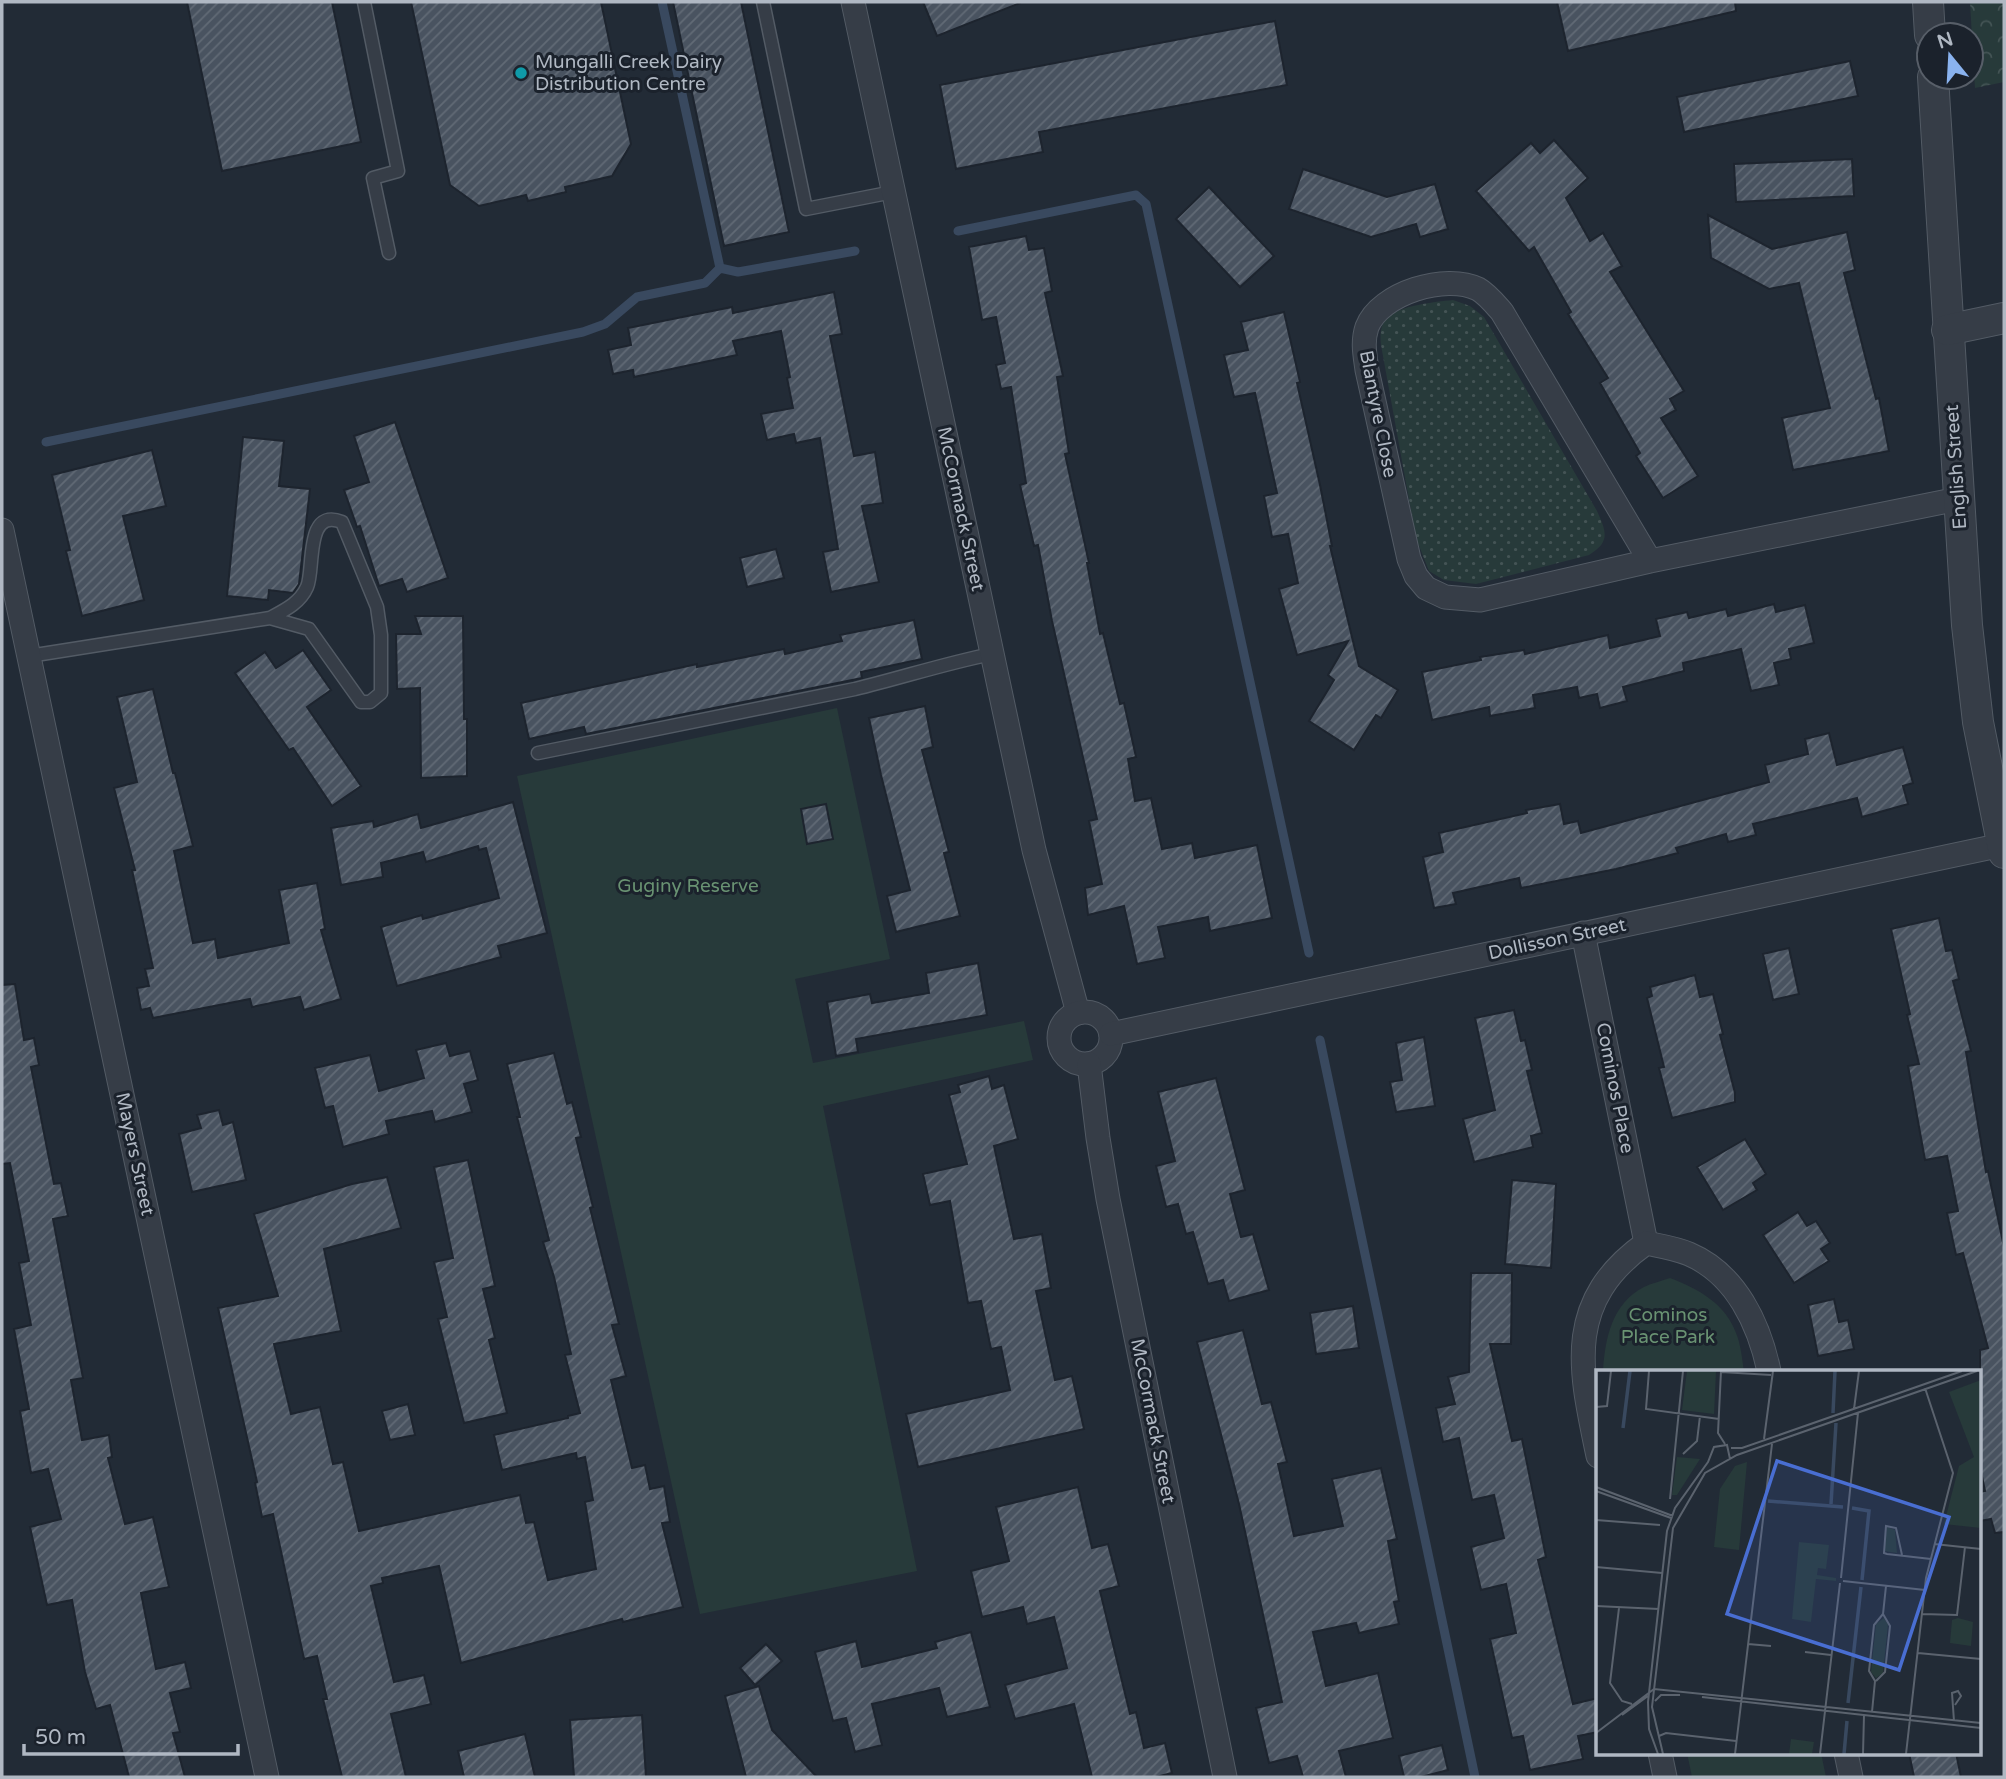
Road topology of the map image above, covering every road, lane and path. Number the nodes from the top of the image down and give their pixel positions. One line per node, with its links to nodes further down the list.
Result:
1 (364, 2): 8 (lane)
2 (763, 2): 7 (lane)
3 (853, 2): 7 (street, McCormack Street)
4 (1928, 2): 5 (street)
5 (1929, 21)
6 (1934, 91): 10 (street, English Street)
7 (892, 192): 15 (street, McCormack Street)
8 (389, 253)
9 (2004, 318): 10 (street)
10 (1947, 330): 11 (street, English Street)
11 (1958, 499): 13 (street, Blantyre Close); 18 (street, English Street)
12 (2, 530): 16 (street, Mayers Street)
13 (1650, 561): 13 (street, Blantyre Close)
14 (270, 618): 14 (lane); 16 (lane)
15 (992, 654): 17 (lane); 20 (street, McCormack Street)
16 (29, 656): 28 (street, Mayers Street)
17 (538, 753)
18 (2003, 849): 19 (street, Dollisson Street)
19 (1584, 933): 21 (street, Dollisson Street); 23 (street, Cominos Place)
20 (1078, 1013): 21 (street); 22 (street)
21 (1111, 1034): 22 (street)
22 (1089, 1064): 29 (street, McCormack Street)
23 (1646, 1243): 24 (street); 25 (street)
24 (1769, 1370)
25 (1596, 1446)
26 (1660, 1754): 30 (street)
27 (1846, 1754): 31 (street)
28 (267, 1777)
29 (1225, 1777)
30 (1665, 1777)
31 (1851, 1777)

